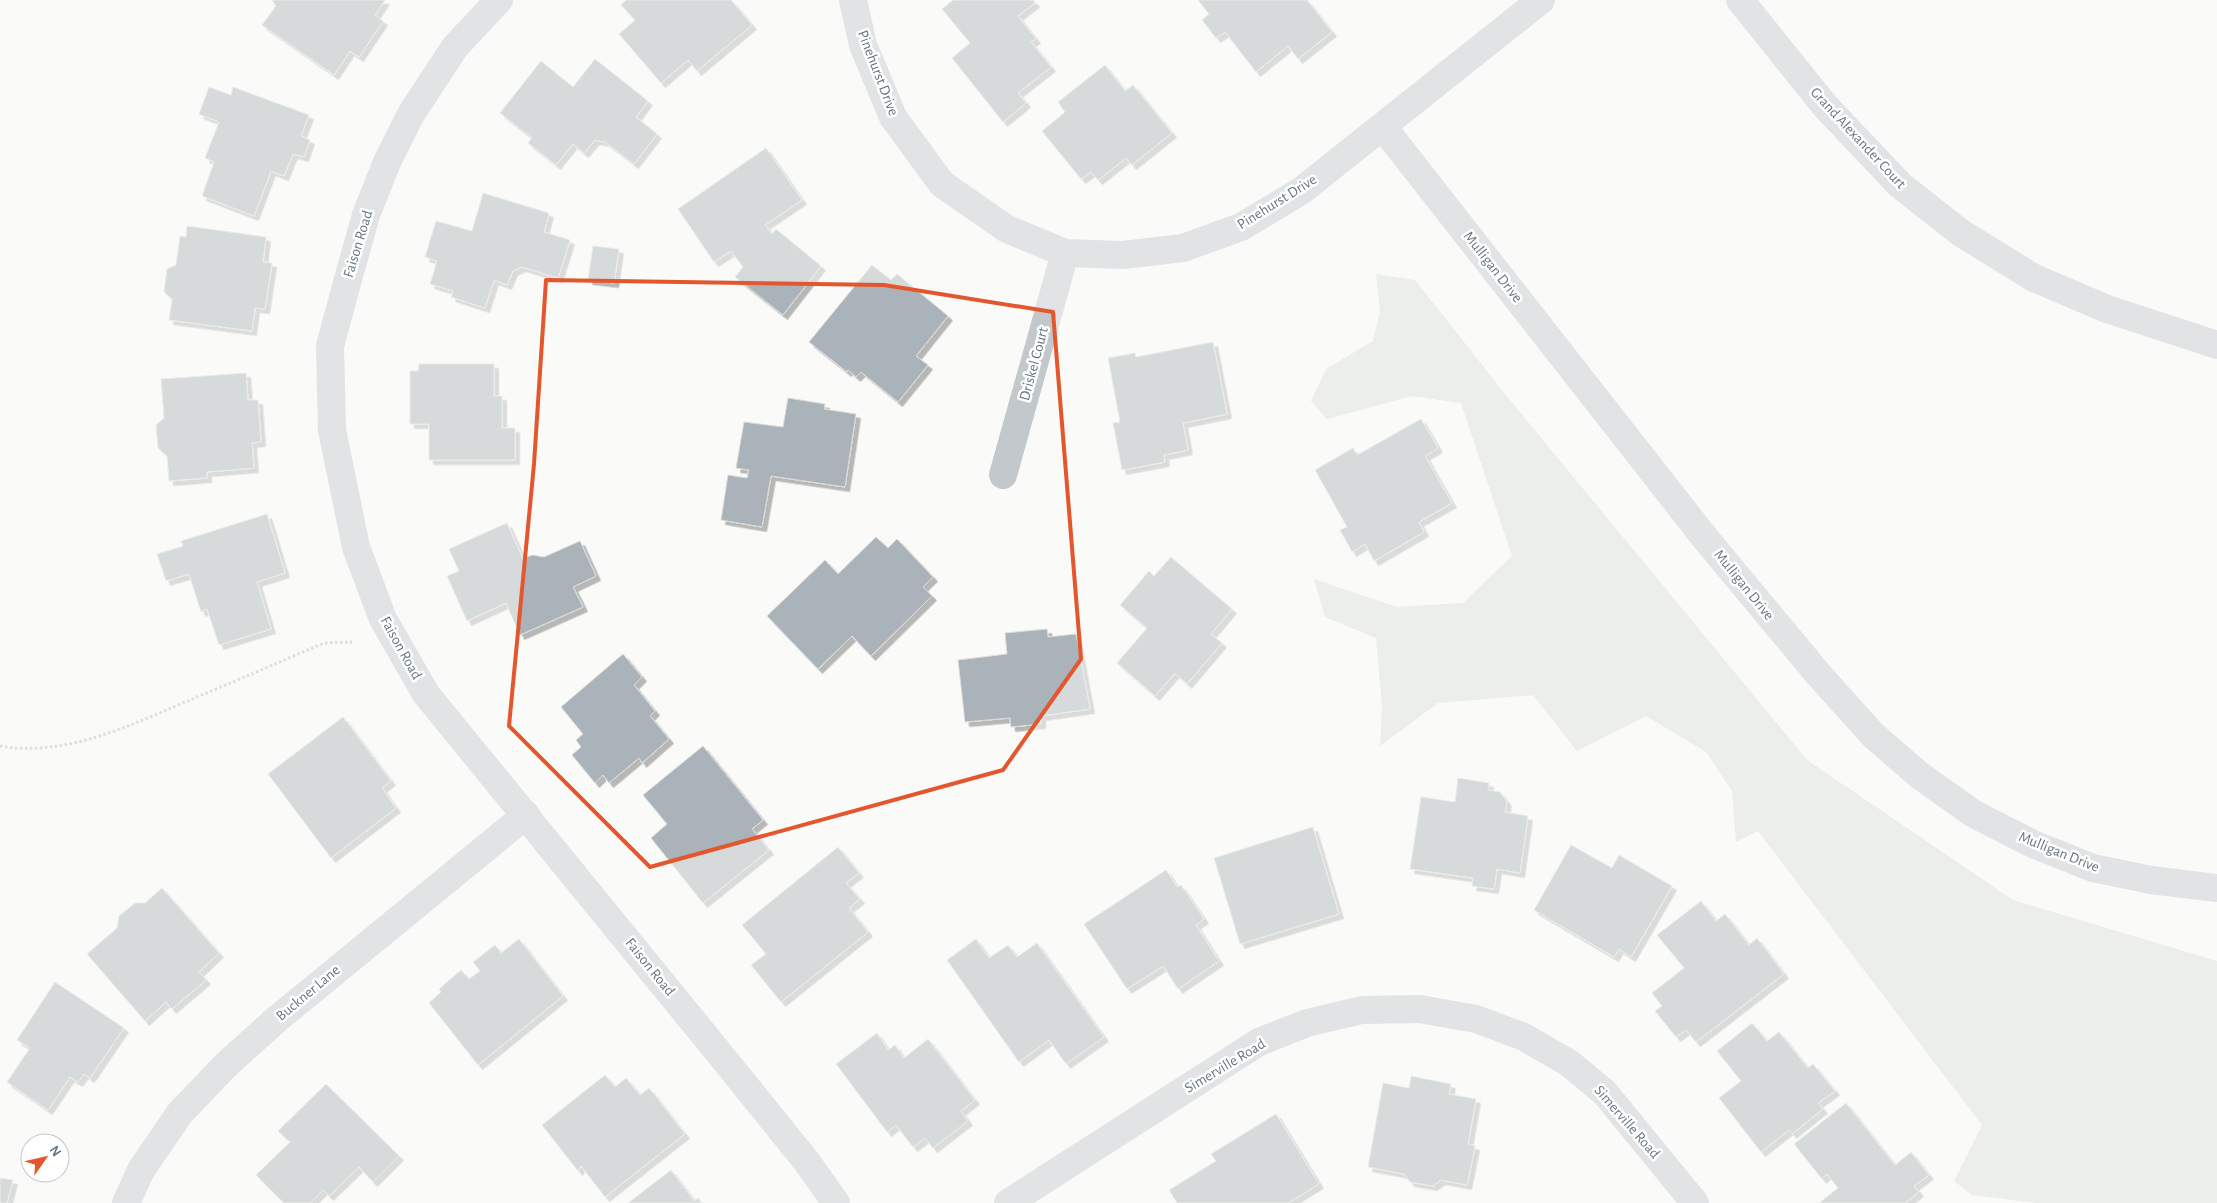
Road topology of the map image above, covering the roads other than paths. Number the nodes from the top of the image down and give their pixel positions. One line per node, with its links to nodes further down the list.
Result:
1 (499, 0): 9 (street, Faison Road)
2 (853, 0): 6 (street, Pinehurst Drive)
3 (1541, 0): 5 (street, Pinehurst Drive)
4 (1740, 0): 7 (street, Grand Alexander Court)
5 (1383, 127): 6 (street, Pinehurst Drive); 10 (street, Mulligan Drive)
6 (1065, 253): 8 (street, Driskel Court)
7 (2217, 345)
8 (1003, 475)
9 (526, 815): 11 (street, Buckner Lane); 12 (street, Faison Road)
10 (2217, 888)
11 (126, 1203)
12 (836, 1203)
13 (1008, 1203): 14 (street, Simerville Road)
14 (1695, 1203)

